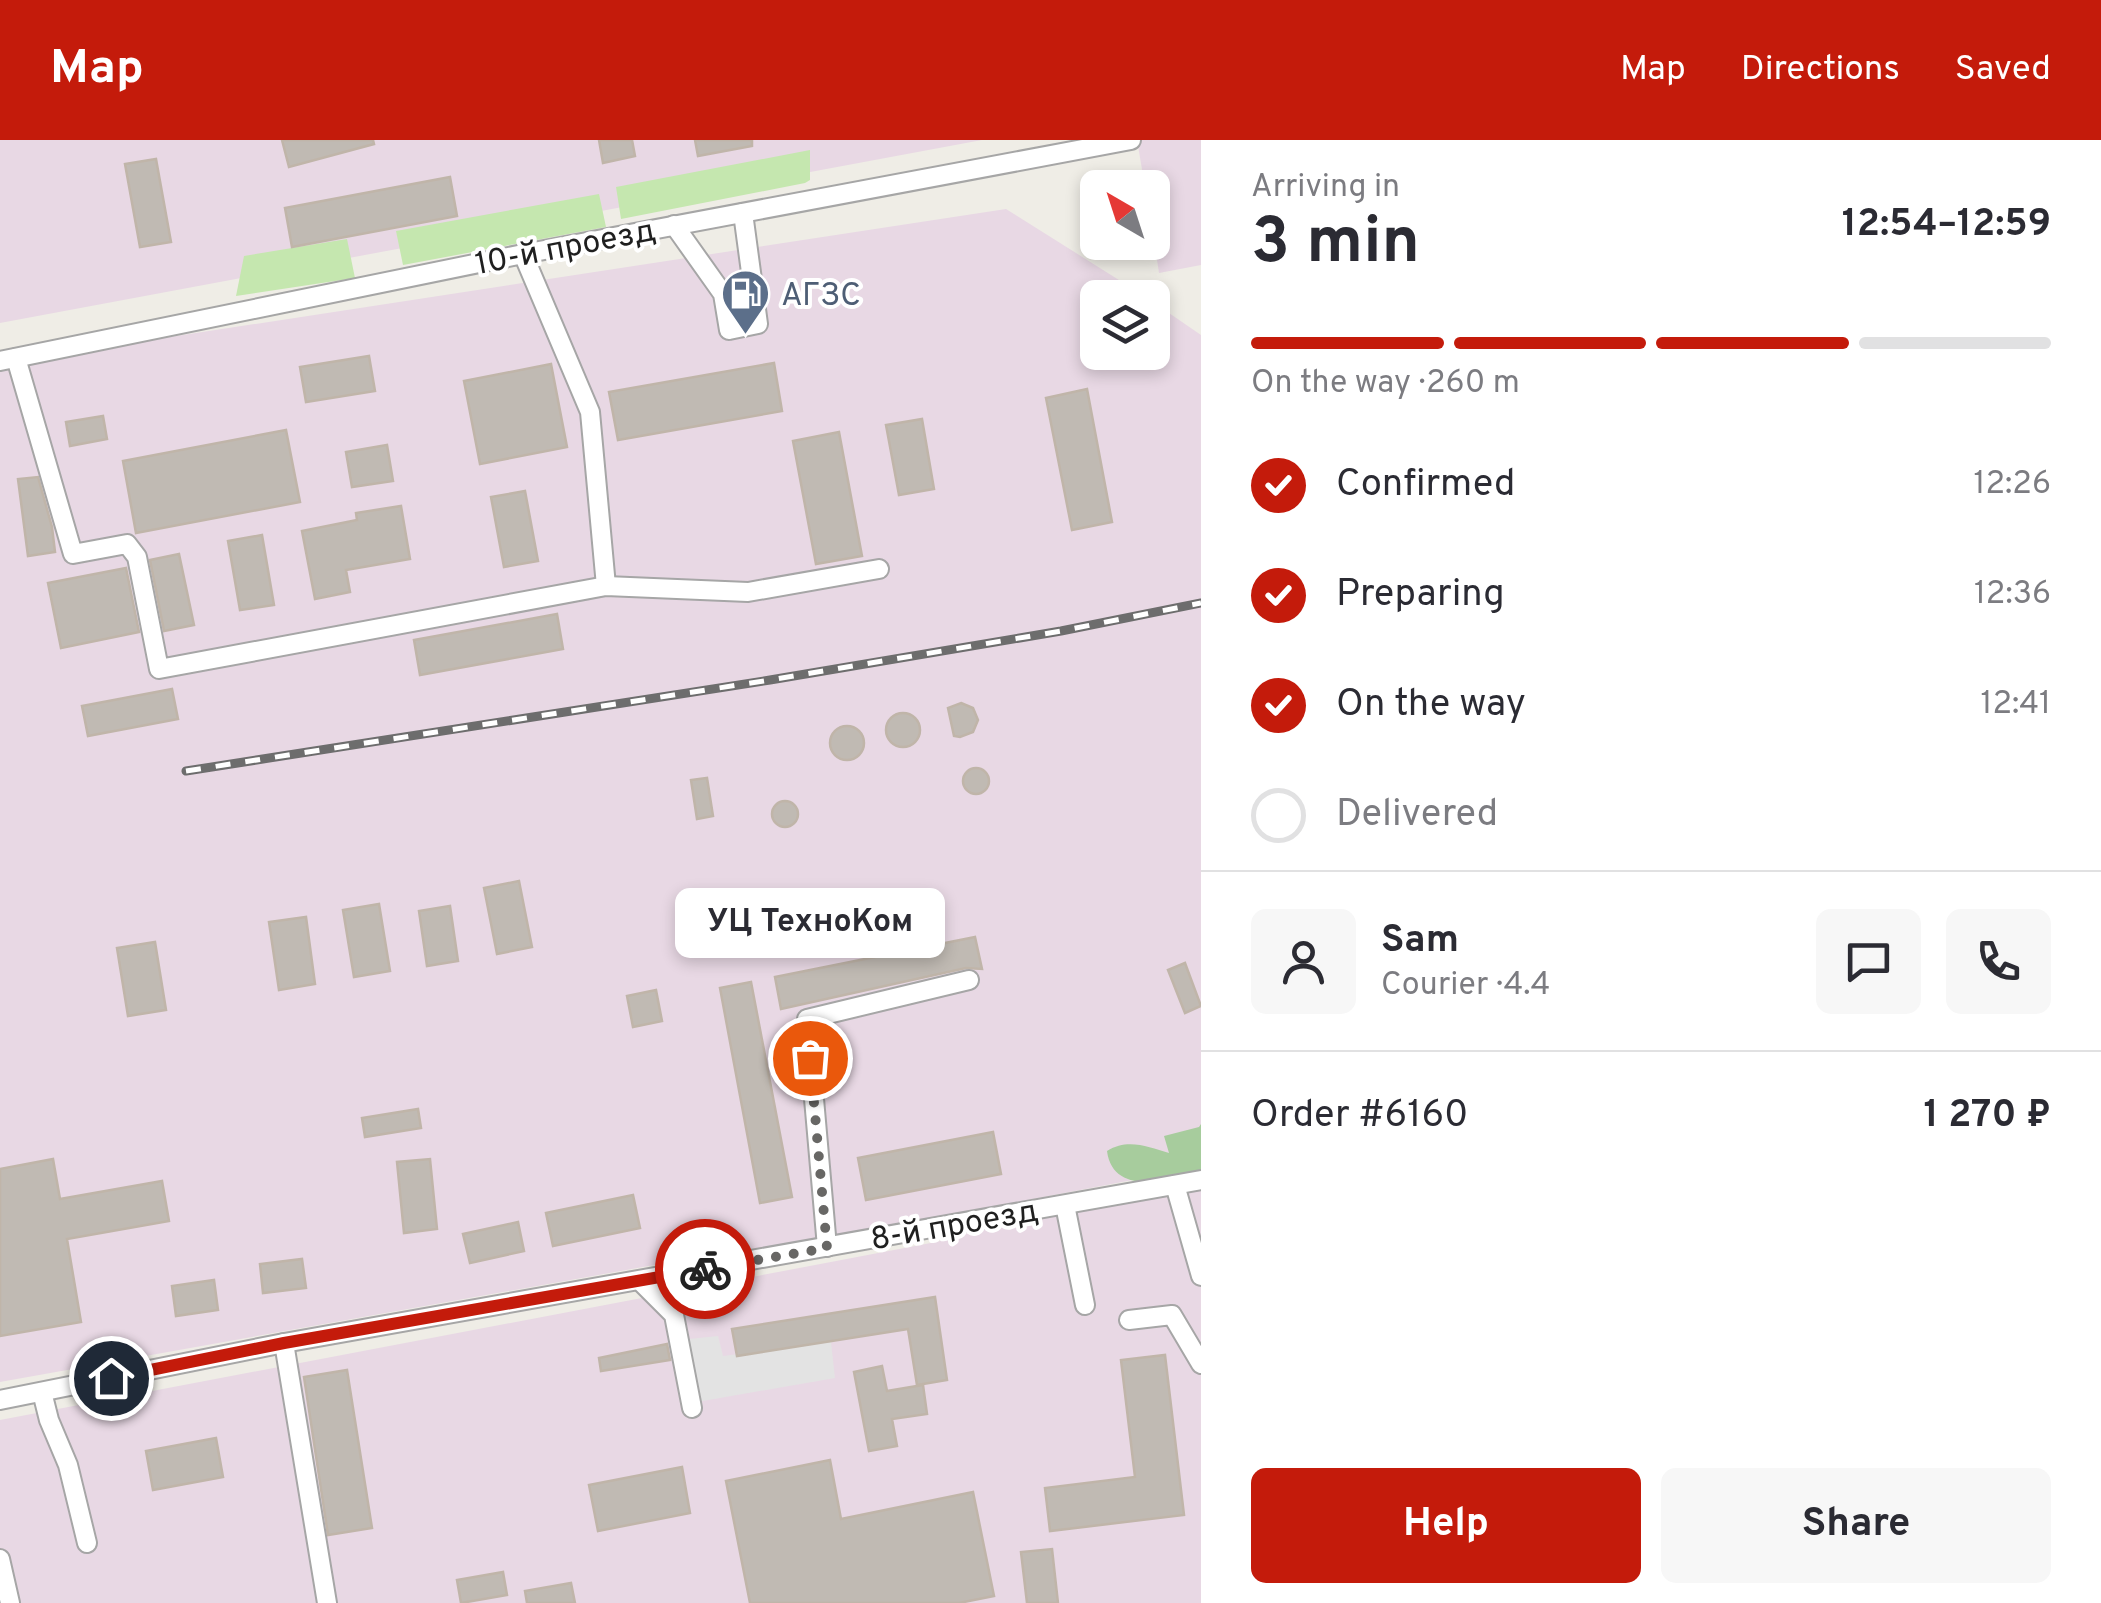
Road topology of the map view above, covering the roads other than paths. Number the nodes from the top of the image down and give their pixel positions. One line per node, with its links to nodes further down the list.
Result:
1 (1131, 140): 2 (street, 10-й проезд)
2 (743, 213): 3 (street, 10-й проезд); 3 (street)
3 (674, 225): 4 (street, 10-й проезд)
4 (523, 254): 5 (street, 10-й проезд); 7 (street)
5 (8, 360): 7 (street)
6 (879, 569): 7 (street)
7 (606, 586)
8 (969, 980): 12 (street)
9 (1201, 1180): 10 (street, 8-й проезд)
10 (1175, 1185): 11 (street, 8-й проезд); 13 (street)
11 (1065, 1204): 12 (street, 8-й проезд); 15 (street)
12 (827, 1248): 14 (street, 8-й проезд)
13 (1201, 1276)
14 (640, 1281): 17 (street, 8-й проезд); 21 (street)
15 (1085, 1306)
16 (1129, 1320): 18 (street)
17 (284, 1343): 19 (street, 8-й проезд); 25 (street)
18 (1201, 1364)
19 (42, 1392): 20 (street, 8-й проезд); 22 (street)
20 (0, 1400)
21 (692, 1408)
22 (87, 1542)
23 (0, 1559): 24 (street)
24 (10, 1603)
25 (327, 1603)

